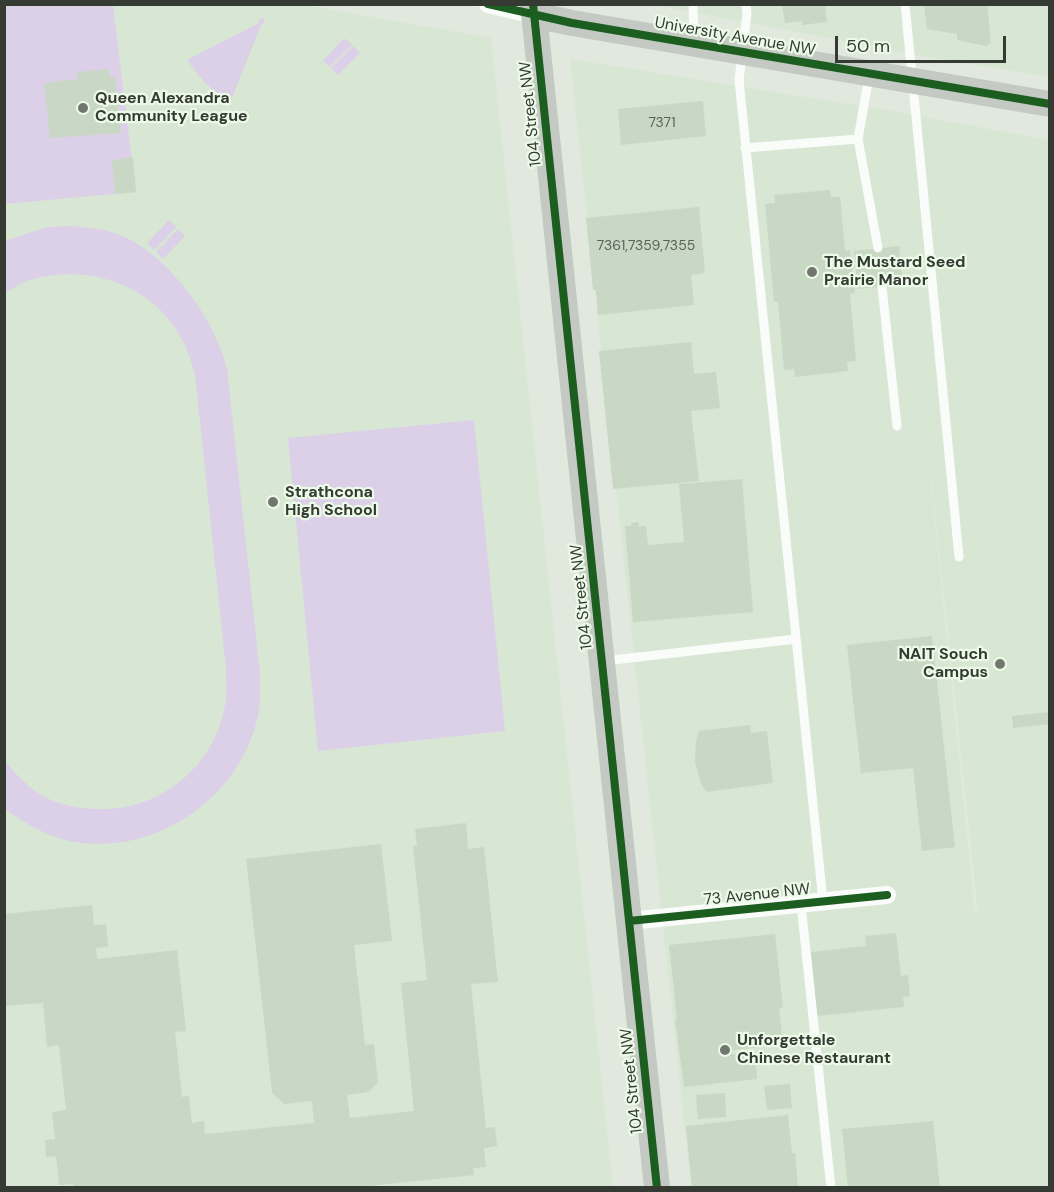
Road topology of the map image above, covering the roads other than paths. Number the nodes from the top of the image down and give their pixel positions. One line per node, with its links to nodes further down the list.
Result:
1 (488, 4): 5 (street, University Avenue NW)
2 (693, 4): 7 (lane)
3 (746, 4): 8 (lane)
4 (905, 4): 10 (lane)
5 (534, 10): 6 (main road, University Avenue NW); 19 (main road, 104 Street NW)
6 (569, 13): 7 (main road, University Avenue NW)
7 (694, 44): 8 (main road, University Avenue NW)
8 (742, 52): 9 (main road, University Avenue NW); 13 (lane)
9 (869, 74): 10 (main road, University Avenue NW); 12 (lane)
10 (914, 81): 11 (main road, University Avenue NW); 17 (lane)
11 (1050, 104)
12 (858, 139): 13 (lane); 14 (lane)
13 (746, 148): 18 (lane)
14 (878, 248)
15 (882, 287): 16 (lane)
16 (897, 426)
17 (959, 557)
18 (796, 639): 19 (lane); 21 (lane)
19 (602, 662): 23 (main road, 104 Street NW)
20 (888, 896): 21 (street, 73 Avenue NW)
21 (823, 902): 22 (street, 73 Avenue NW)
22 (801, 904): 23 (street, 73 Avenue NW); 25 (lane)
23 (629, 921): 24 (main road, 104 Street NW)
24 (657, 1188)
25 (831, 1188)

